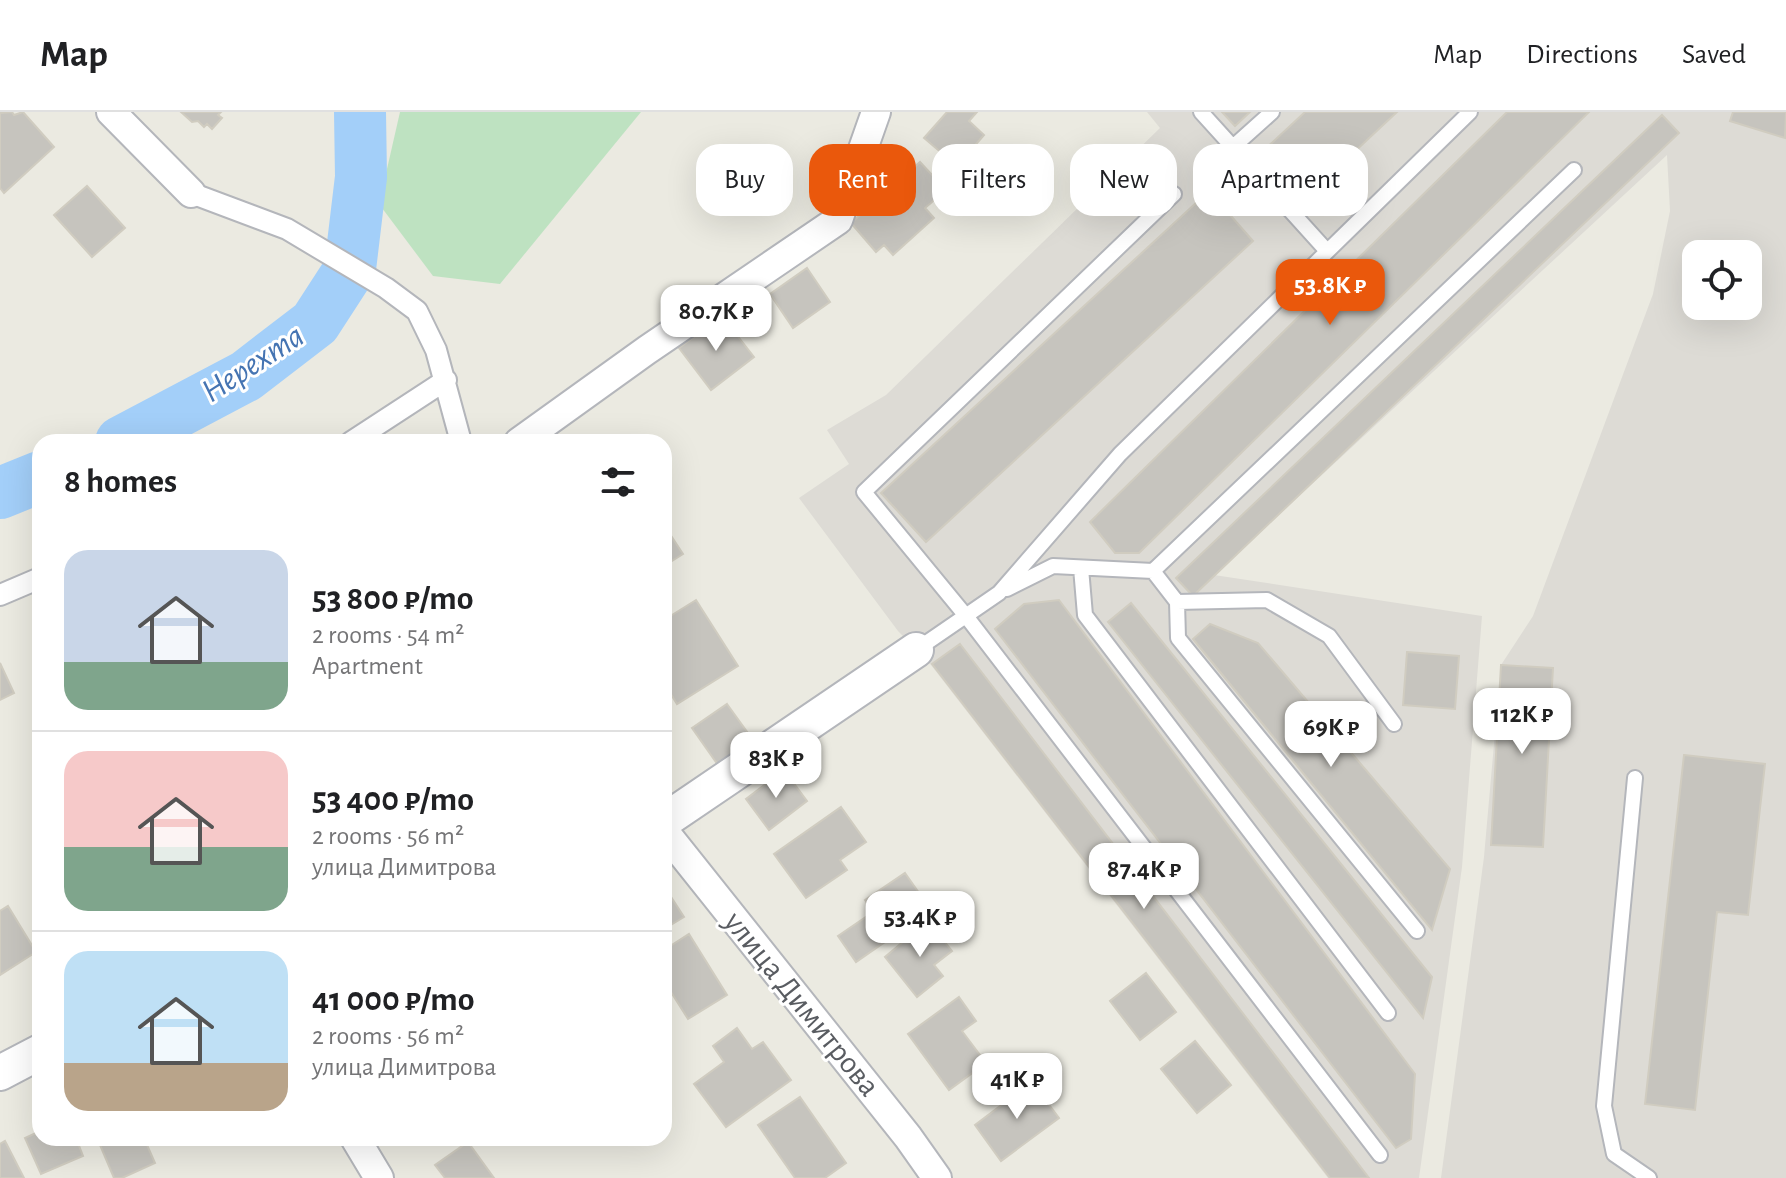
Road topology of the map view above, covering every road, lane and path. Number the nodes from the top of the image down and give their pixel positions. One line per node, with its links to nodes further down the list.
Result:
1 (111, 112): 9 (street)
2 (876, 112): 16 (street)
3 (1201, 112): 6 (lane)
4 (1272, 112): 7 (lane)
5 (1470, 112): 12 (lane)
6 (1230, 144)
7 (1236, 144)
8 (1574, 170): 18 (lane)
9 (191, 193): 13 (street)
10 (1151, 216): 23 (lane)
11 (1295, 216): 12 (lane)
12 (1326, 250): 20 (lane)
13 (446, 380): 14 (street); 15 (street)
14 (363, 434)
15 (459, 434)
16 (530, 434)
17 (1081, 568): 18 (lane); 20 (lane); 30 (lane)
18 (1153, 571): 22 (lane)
19 (32, 581): 21 (street)
20 (999, 593): 23 (lane)
21 (0, 595)
22 (1177, 602): 25 (lane); 29 (lane)
23 (966, 616): 24 (lane); 34 (lane)
24 (916, 650): 27 (street)
25 (1394, 724)
26 (1635, 778): 37 (lane)
27 (672, 816)
28 (672, 841): 36 (street, улица Димитрова)
29 (1417, 931)
30 (1388, 1013)
31 (32, 1056): 32 (street)
32 (0, 1073)
33 (360, 1146): 35 (street)
34 (1380, 1155)
35 (379, 1178)
36 (937, 1178)
37 (1649, 1178)

